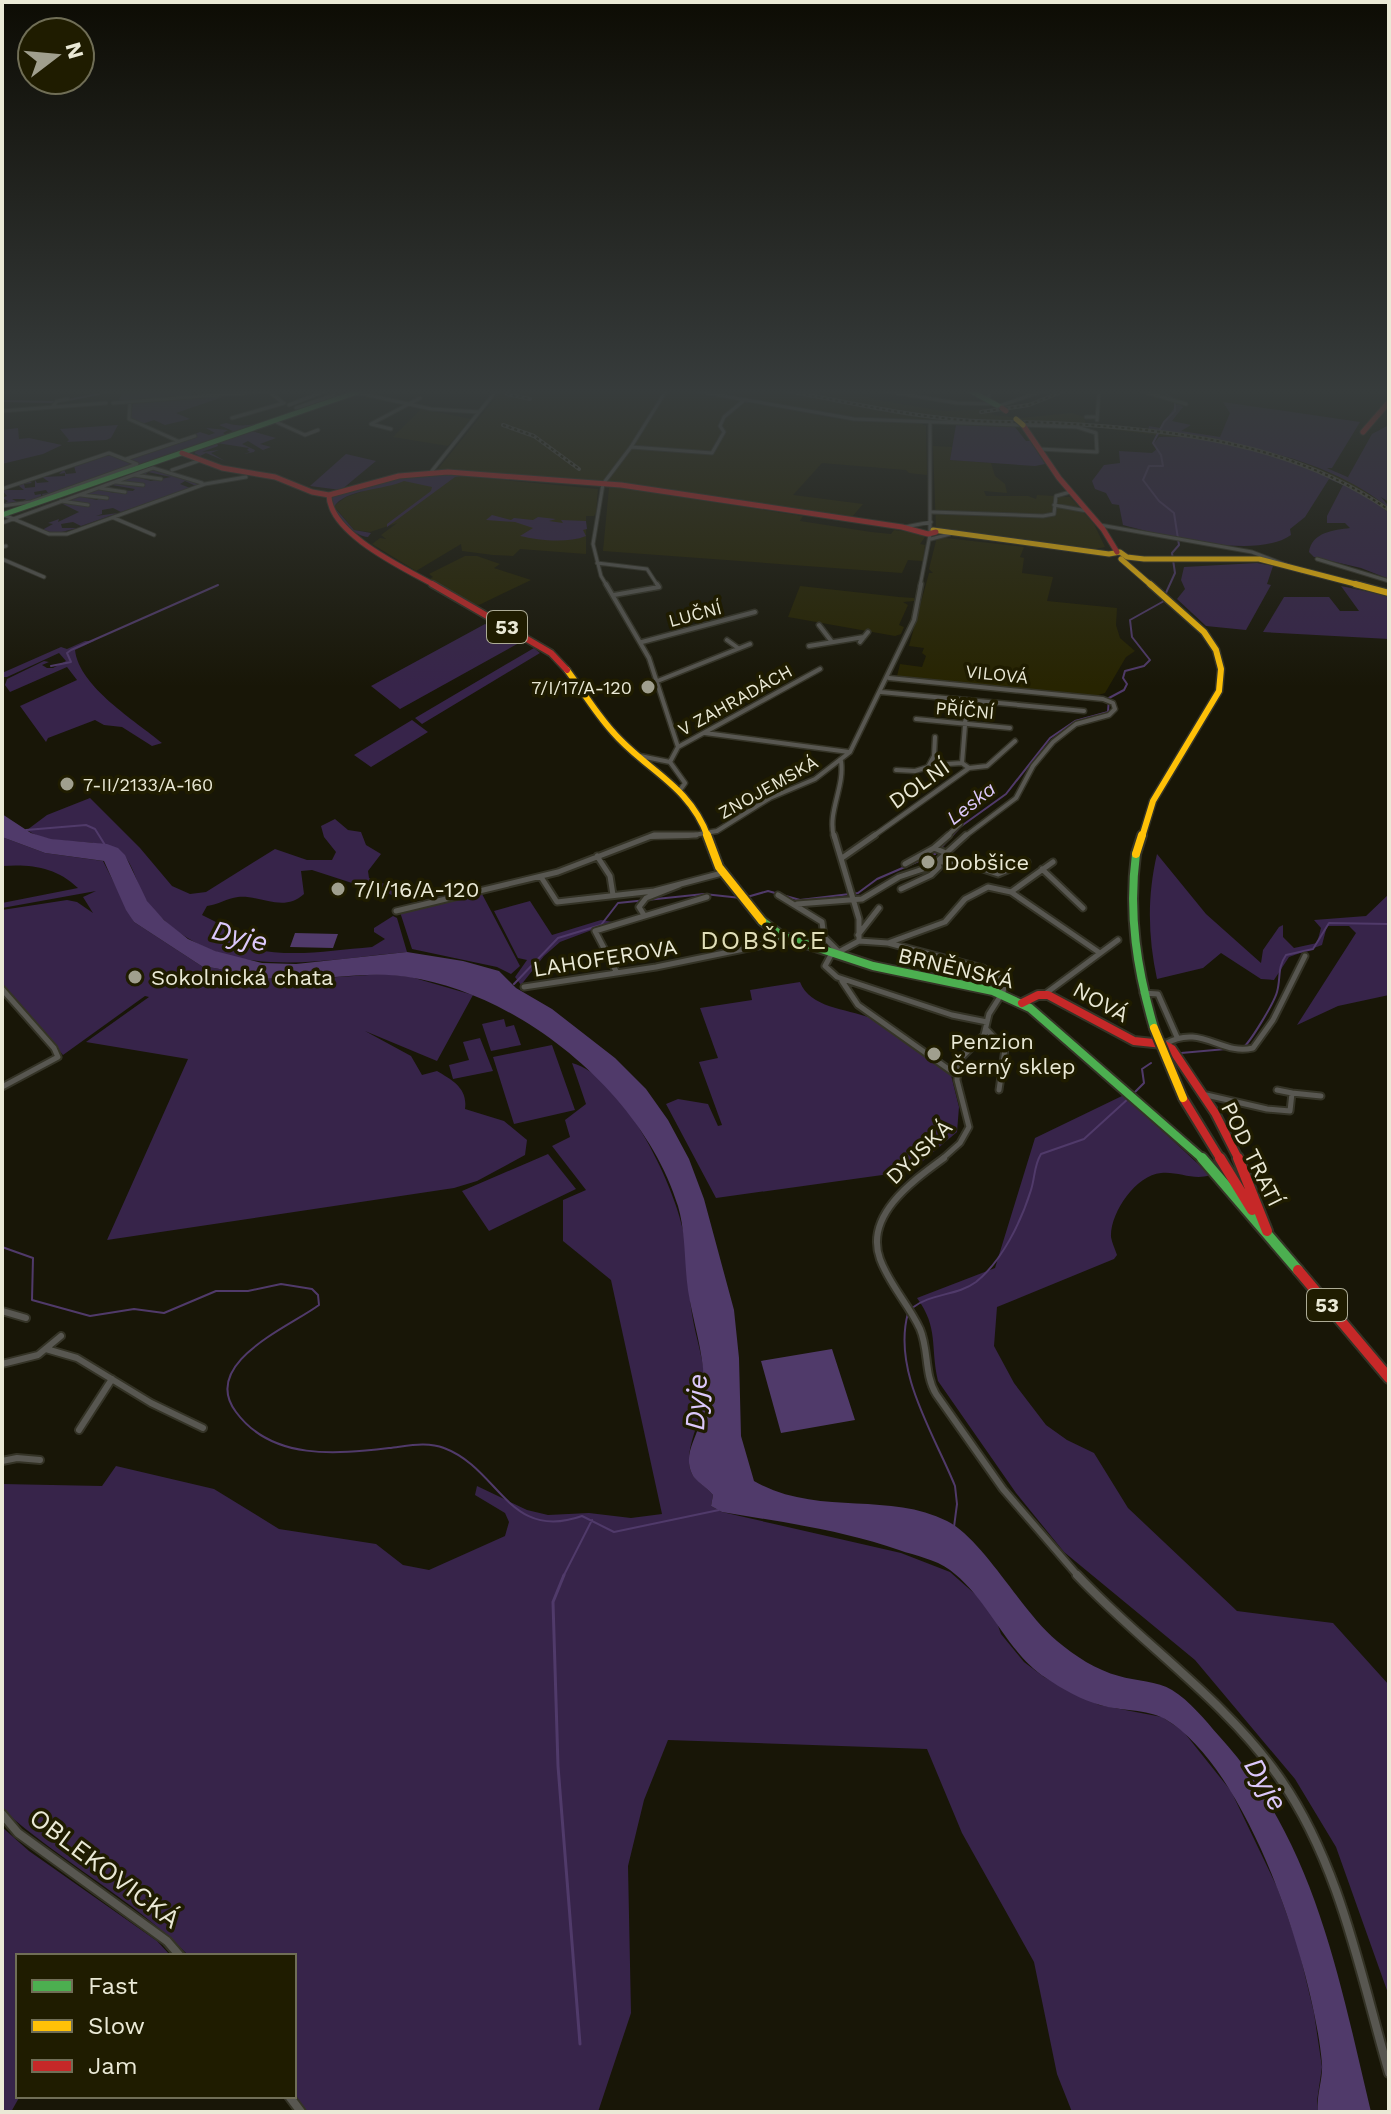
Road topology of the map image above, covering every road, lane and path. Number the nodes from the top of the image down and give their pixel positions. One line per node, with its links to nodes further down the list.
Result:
1 (65, 490): 21 (street)
2 (77, 490): 21 (main road)
3 (91, 490): 13 (street)
4 (108, 490): 11 (street)
5 (190, 490): 22 (street)
6 (306, 490): 14 (main road)
7 (349, 490): 14 (main road)
8 (602, 490): 29 (street)
9 (642, 490): 24 (main road)
10 (931, 490): 20 (street, ZNOJEMSKÁ)
11 (125, 492)
12 (1070, 492): 18 (street); 19 (main road)
13 (77, 494): 15 (street); 16 (street)
14 (329, 495): 58 (main road, BRNĚNSKÁ / 53)
15 (107, 498)
16 (58, 501): 17 (street); 21 (street)
17 (88, 505)
18 (1054, 505): 19 (street); 20 (street)
19 (1087, 511): 23 (main road)
20 (932, 512): 24 (street, ZNOJEMSKÁ)
21 (4, 515): 22 (street)
22 (112, 517): 25 (street)
23 (1100, 525): 26 (main road); 30 (street)
24 (930, 532): 26 (main road); 45 (street, ZNOJEMSKÁ)
25 (154, 535)
26 (1118, 556): 30 (main road); 103 (main road)
27 (2, 559): 31 (street)
28 (1317, 559): 32 (street)
29 (597, 563): 34 (street); 34 (street)
30 (1302, 571): 33 (main road)
31 (44, 577)
32 (1389, 581)
33 (1389, 593)
34 (614, 595): 38 (street)
35 (755, 612): 38 (street, LUČNÍ)
36 (819, 625): 39 (street)
37 (727, 640): 43 (street)
38 (642, 642): 46 (street)
39 (832, 642): 40 (street); 42 (street)
40 (860, 642)
41 (750, 644): 43 (street)
42 (809, 646)
43 (738, 648): 46 (street)
44 (820, 669): 53 (street, V ZAHRADÁCH)
45 (889, 678): 47 (street, ZNOJEMSKÁ); 70 (street, VILOVÁ)
46 (655, 682): 56 (street)
47 (881, 692): 48 (street, VILOVÁ); 57 (street, ZNOJEMSKÁ)
48 (967, 700): 49 (street, VILOVÁ); 51 (street)
49 (1084, 711)
50 (916, 719): 51 (street, PŘÍČNÍ)
51 (966, 724): 52 (street, PŘÍČNÍ); 62 (street)
52 (1010, 728)
53 (704, 733): 56 (street, V ZAHRADÁCH); 57 (street)
54 (935, 737): 59 (street)
55 (1015, 741): 65 (street, DOLNÍ)
56 (678, 747): 61 (street, V ZAHRADÁCH)
57 (850, 752): 60 (street, ZNOJEMSKÁ)
58 (640, 756): 61 (street, BRNĚNSKÁ); 67 (main road, BRNĚNSKÁ / 53)
59 (936, 759): 63 (street); 64 (street)
60 (841, 761): 69 (street, ZNOJEMSKÁ); 72 (street)
61 (670, 762): 67 (street, BRNĚNSKÁ)
62 (962, 763): 63 (street); 65 (street)
63 (943, 764): 64 (street)
64 (931, 765): 66 (street)
65 (969, 768): 72 (street, DOLNÍ)
66 (896, 770)
67 (680, 790): 69 (main road, BRNĚNSKÁ / 53)
68 (960, 824): 70 (street)
69 (706, 833): 71 (street); 78 (main road, BRNĚNSKÁ / 53)
70 (940, 851): 73 (street); 76 (street)
71 (597, 855): 79 (street); 83 (street)
72 (842, 858): 85 (street)
73 (937, 862): 74 (street); 81 (street); 85 (street)
74 (1027, 862)
75 (1053, 862): 77 (street)
76 (905, 864)
77 (1042, 869): 82 (street); 89 (street)
78 (723, 873): 80 (street); 92 (main road, BRNĚNSKÁ / 53)
79 (541, 877): 83 (street); 90 (street)
80 (679, 885): 83 (street); 91 (street)
81 (901, 889)
82 (1011, 892): 95 (street); 97 (street)
83 (613, 895)
84 (778, 895): 87 (street)
85 (851, 896): 87 (street); 93 (street)
86 (707, 897): 91 (street)
87 (797, 904): 96 (street)
88 (879, 908): 93 (street)
89 (1083, 908)
90 (396, 911)
91 (644, 915): 99 (street)
92 (784, 937): 96 (main road, BRNĚNSKÁ / 53); 99 (street, LAHOFEROVA)
93 (859, 938): 95 (street); 96 (street)
94 (1118, 940): 97 (street)
95 (888, 943): 104 (street)
96 (835, 952): 100 (street); 104 (main road, BRNĚNSKÁ / 53)
97 (1100, 953): 105 (street)
98 (1305, 956): 109 (street)
99 (617, 973): 101 (street, LAHOFEROVA)
100 (840, 979): 107 (street); 111 (street)
101 (524, 987)
102 (2, 989): 112 (street)
103 (1142, 993): 109 (street); 119 (main road, bridge)
104 (1003, 994): 106 (main road, BRNĚNSKÁ / 53); 107 (street)
105 (1045, 994): 106 (main road, NOVÁ); 110 (main road, NOVÁ)
106 (1022, 1003): 118 (main road, BRNĚNSKÁ / 53)
107 (987, 1022): 108 (street)
108 (987, 1030): 111 (street); 113 (street)
109 (1178, 1037): 110 (street)
110 (1164, 1045): 115 (main road, POD TRATÍ)
111 (954, 1073): 134 (street, DYJSKÁ)
112 (2, 1087)
113 (999, 1090)
114 (1277, 1090): 116 (street)
115 (1200, 1091): 116 (street, POD TRATÍ); 120 (main road, POD TRATÍ)
116 (1292, 1093): 117 (street)
117 (1321, 1096)
118 (1216, 1174): 119 (main road); 120 (main road, BRNĚNSKÁ / 53)
119 (1246, 1202): 120 (main road)
120 (1267, 1231): 126 (main road, 53)
121 (2, 1311): 122 (street)
122 (26, 1318)
123 (61, 1336): 124 (street)
124 (46, 1349): 125 (street); 127 (street)
125 (2, 1364)
126 (1389, 1378)
127 (112, 1379): 128 (street); 129 (street)
128 (203, 1428)
129 (79, 1430)
130 (40, 1460): 131 (street)
131 (2, 1461)
132 (2, 1814): 133 (street, OBLEKOVICKÁ)
133 (178, 1954)
134 (1389, 2073)

